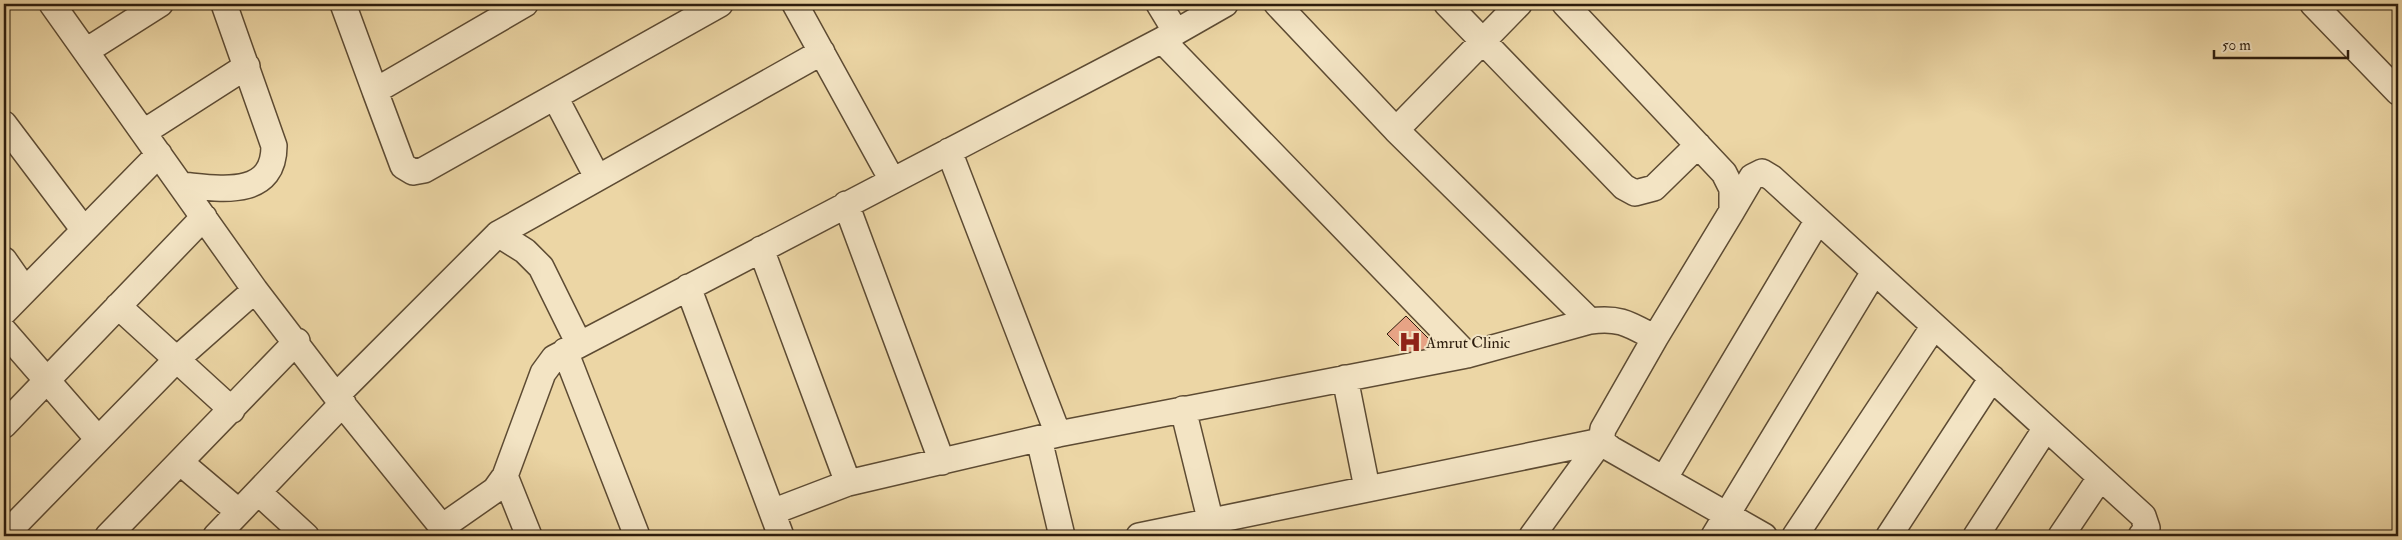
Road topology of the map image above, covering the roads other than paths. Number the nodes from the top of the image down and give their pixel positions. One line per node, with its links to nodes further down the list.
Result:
1 (52, 4): 17 (street)
2 (160, 4): 17 (street)
3 (224, 4): 19 (street)
4 (343, 4): 20 (street)
5 (526, 4): 20 (street)
6 (720, 4): 22 (street)
7 (795, 4): 18 (street)
8 (1159, 4): 15 (street)
9 (1224, 4): 15 (street)
10 (1277, 4): 24 (street)
11 (1447, 4): 16 (street)
12 (1519, 4): 16 (street)
13 (1566, 4): 26 (street)
14 (2312, 4): 21 (street)
15 (1169, 36): 27 (street); 52 (street)
16 (1483, 41): 24 (street); 26 (street)
17 (86, 51): 25 (street)
18 (822, 52): 29 (street); 30 (street)
19 (247, 66): 25 (street); 31 (street)
20 (375, 91): 22 (street)
21 (2398, 92)
22 (555, 97): 29 (street)
23 (4, 124): 36 (street)
24 (1396, 130): 46 (street)
25 (144, 132): 28 (street)
26 (1698, 145): 33 (street)
27 (950, 150): 30 (street); 62 (street)
28 (159, 154): 31 (street); 36 (street)
29 (597, 177): 37 (street)
30 (892, 180): 32 (street)
31 (181, 185): 34 (street)
32 (846, 204): 38 (street); 66 (street)
33 (1732, 211): 35 (street); 49 (street)
34 (204, 217): 43 (street); 44 (street)
35 (1818, 220): 40 (street); 69 (street)
36 (84, 230): 42 (street)
37 (498, 234): 51 (street); 57 (street)
38 (761, 249): 41 (street); 70 (street)
39 (4, 260): 42 (street)
40 (1874, 272): 47 (street); 75 (street)
41 (688, 287): 51 (street); 74 (street)
42 (25, 290): 45 (street)
43 (255, 290): 50 (street); 53 (street)
44 (118, 306): 53 (street); 56 (street)
45 (4, 312)
46 (1590, 321): 49 (street); 52 (street)
47 (1934, 326): 55 (street); 90 (street)
48 (4, 331): 56 (street)
49 (1655, 338): 64 (street)
50 (297, 342): 57 (street); 59 (street)
51 (572, 347): 67 (street); 83 (street)
52 (1467, 355): 54 (street)
53 (177, 359): 59 (street); 63 (street)
54 (1345, 378): 58 (street); 71 (street)
55 (1992, 378): 61 (street); 91 (street)
56 (47, 380): 60 (street); 63 (street)
57 (340, 400): 72 (street); 77 (street)
58 (1183, 409): 62 (street); 76 (street)
59 (232, 410): 65 (street)
60 (4, 425)
61 (2046, 428): 68 (street); 92 (street)
62 (1049, 436): 66 (street); 85 (street)
63 (98, 439): 78 (street)
64 (1602, 441): 69 (street); 71 (street); 87 (street)
65 (180, 462): 73 (street); 79 (street)
66 (942, 462): 70 (street)
67 (505, 476): 77 (street); 82 (street)
68 (2100, 478): 93 (street); 94 (street)
69 (1664, 479): 75 (street)
70 (848, 483): 74 (street)
71 (1367, 488): 76 (street)
72 (258, 492): 73 (street); 81 (street)
73 (239, 512): 80 (street)
74 (772, 512): 84 (street)
75 (1727, 515): 88 (street); 89 (street)
76 (1212, 528): 86 (street)
77 (444, 532)
78 (4, 536)
79 (108, 536)
80 (216, 536)
81 (306, 536)
82 (528, 536)
83 (637, 536)
84 (782, 536)
85 (1062, 536)
86 (1139, 536)
87 (1532, 536)
88 (1714, 536)
89 (1764, 536)
90 (1795, 536)
91 (1890, 536)
92 (1976, 536)
93 (2061, 536)
94 (2141, 536)

